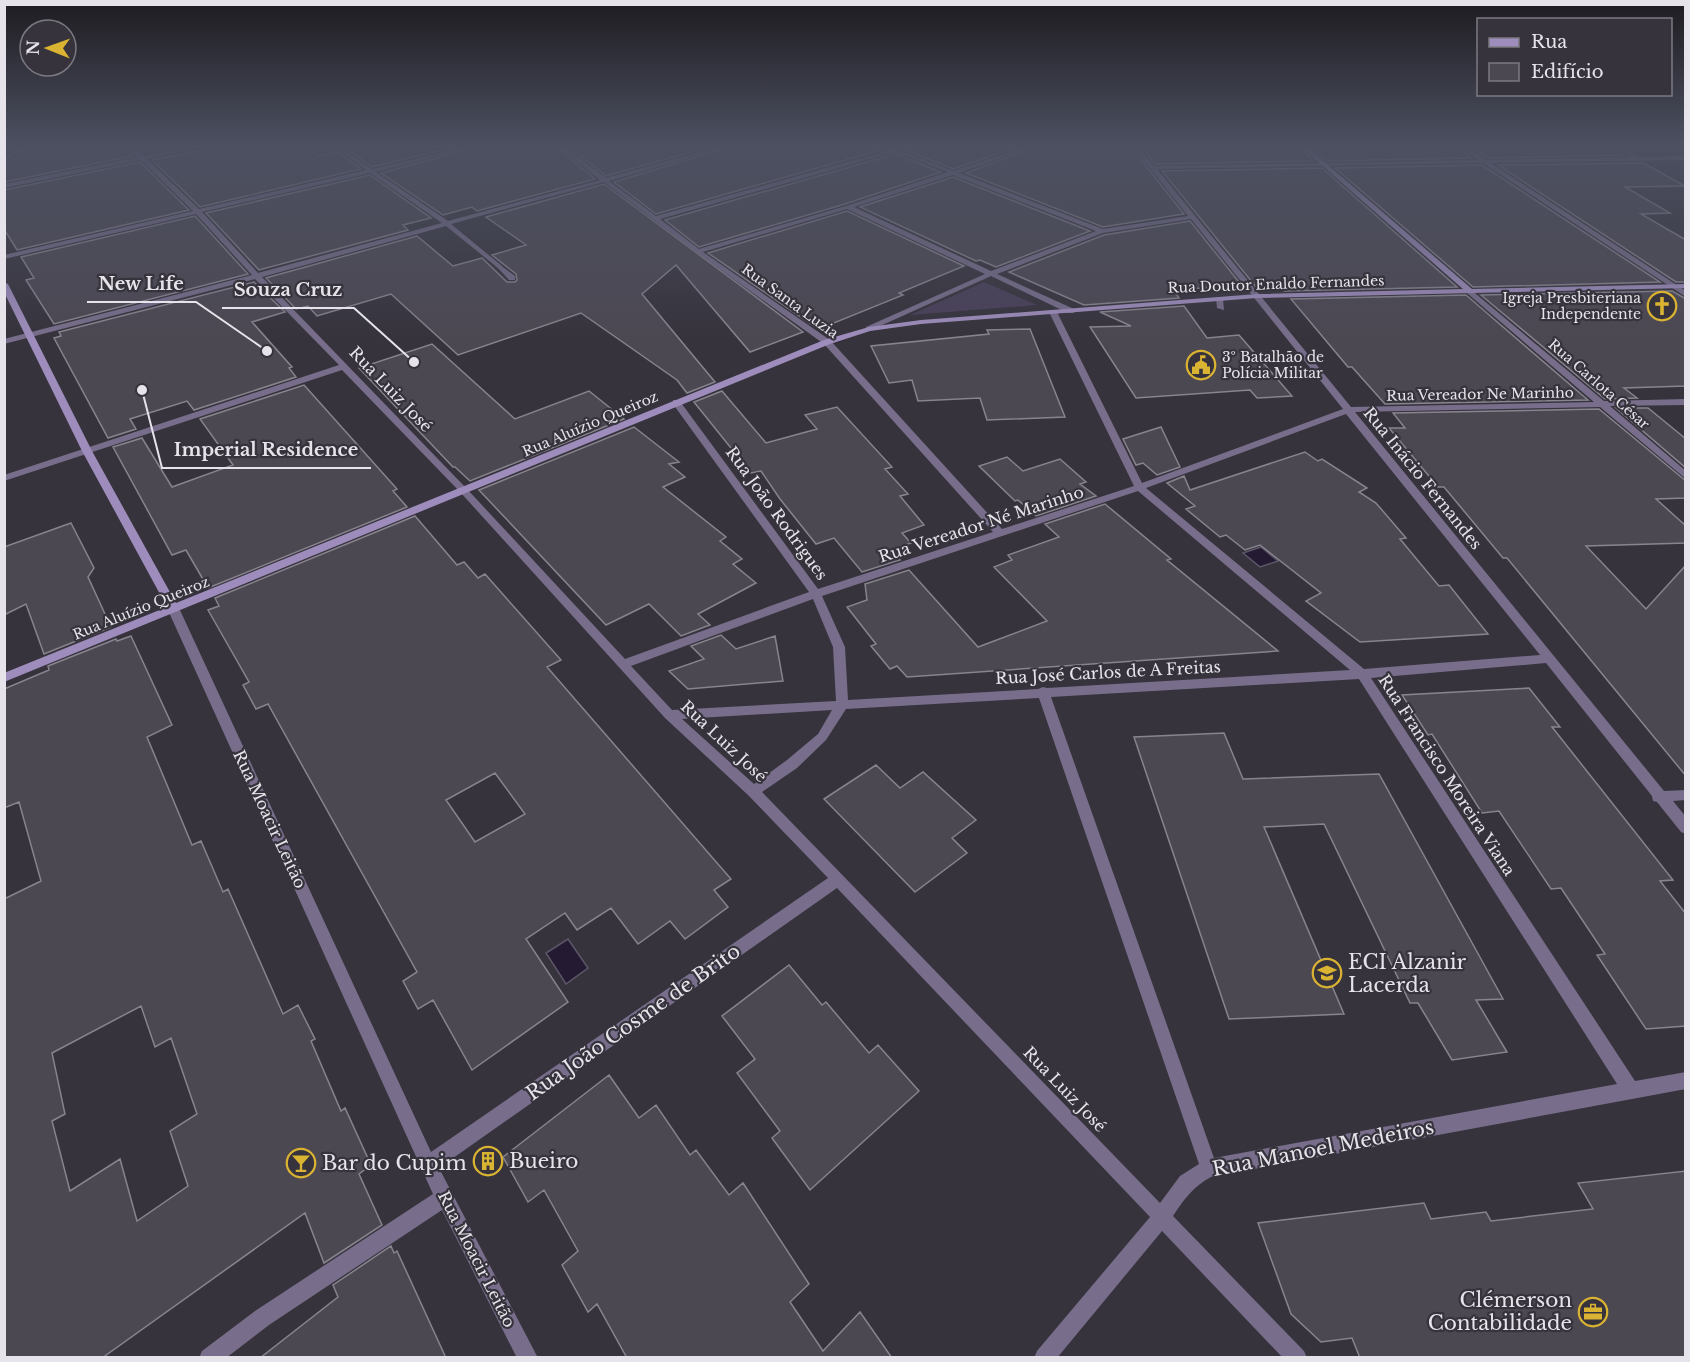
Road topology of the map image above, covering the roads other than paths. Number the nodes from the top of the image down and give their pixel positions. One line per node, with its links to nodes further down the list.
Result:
1 (204, 211): 12 (street)
2 (428, 211): 15 (street)
3 (495, 211): 15 (street)
4 (645, 211): 14 (street, Rua Santa Luzia)
5 (681, 211): 14 (street)
6 (836, 211): 17 (street)
7 (856, 211): 19 (street)
8 (1051, 211): 16 (street)
9 (1189, 211): 13 (street, Rua Inácio Fernandes)
10 (1378, 211): 25 (main road, Rua Carlota César)
11 (1558, 211): 24 (street)
12 (198, 212): 18 (street); 20 (street, Rua Luiz José)
13 (1193, 216): 16 (street, Rua Aluízio Queiroz); 27 (street, Rua Inácio Fernandes)
14 (655, 218): 17 (street, Rua Santa Luzia)
15 (447, 224): 20 (street); 21 (street)
16 (1102, 231): 19 (street, Rua Aluízio Queiroz)
17 (698, 251): 35 (street, Rua Santa Luzia)
18 (4, 257)
19 (992, 273): 30 (street); 32 (street, Rua Aluízio Queiroz)
20 (257, 276): 33 (street); 36 (street, Rua Luiz José)
21 (512, 278)
22 (4, 284): 33 (main road, Rua Moacir Leitão)
23 (1686, 286): 24 (main road, Rua Doutor Enaldo Fernandes)
24 (1673, 287): 25 (main road, Rua Doutor Enaldo Fernandes); 26 (street)
25 (1470, 291): 27 (main road, Rua Doutor Enaldo Fernandes); 39 (street, Rua Carlota César)
26 (1686, 295)
27 (1257, 296): 28 (main road, Rua Doutor Enaldo Fernandes); 40 (street, Rua Inácio Fernandes)
28 (1220, 299): 29 (street); 30 (main road, Rua Doutor Enaldo Fernandes)
29 (1221, 308)
30 (1071, 310): 31 (main road, Rua Doutor Enaldo Fernandes)
31 (1053, 312): 32 (main road, Rua Doutor Enaldo Fernandes); 44 (street, Rua Francisco Moreira Viana)
32 (869, 329): 35 (main road, Rua Aluízio Queiroz)
33 (29, 336): 34 (street); 41 (main road, Rua Moacir Leitão)
34 (4, 342)
35 (827, 342): 37 (main road, Rua Aluízio Queiroz); 46 (street, Rua Santa Luzia)
36 (345, 366): 41 (street); 45 (street, Rua Luiz José)
37 (676, 402): 45 (main road, Rua Aluízio Queiroz); 47 (street, Rua João Rodrigues)
38 (1686, 402): 39 (street, Rua Vereador Ne Marinho)
39 (1602, 405): 40 (street, Rua Vereador Ne Marinho); 42 (street, Rua Carlota César)
40 (1348, 410): 44 (street, Rua Vereador Né Marinho); 49 (street, Rua Inácio Fernandes)
41 (87, 451): 43 (street); 48 (main road, Rua Moacir Leitão)
42 (1686, 476)
43 (4, 478)
44 (1139, 487): 46 (street, Rua Vereador Né Marinho); 51 (street, Rua Francisco Moreira Viana)
45 (464, 491): 48 (main road, Rua Aluízio Queiroz); 50 (street, Rua Luiz José)
46 (1001, 534): 47 (street, Rua Vereador Né Marinho)
47 (816, 594): 50 (street, Rua Vereador Né Marinho); 54 (street, Rua João Rodrigues)
48 (173, 608): 52 (main road, Rua Aluízio Queiroz); 63 (street, Rua Moacir Leitão)
49 (1547, 659): 51 (street, Rua José Carlos de A Freitas); 58 (street, Rua Inácio Fernandes)
50 (622, 665): 55 (street, Rua Luiz José)
51 (1362, 674): 53 (street, Rua José Carlos de A Freitas); 62 (street, Rua Francisco Moreira Viana)
52 (4, 678)
53 (1043, 692): 54 (street, Rua José Carlos de A Freitas); 64 (street)
54 (842, 705): 55 (street, Rua José Carlos de A Freitas); 56 (street)
55 (669, 715): 56 (street, Rua Luiz José)
56 (753, 791): 60 (street, Rua Luiz José)
57 (1686, 795): 58 (street)
58 (1658, 797): 59 (street, Rua Inácio Fernandes)
59 (1686, 828)
60 (837, 880): 63 (street, Rua João Cosme de Brito); 66 (street, Rua Luiz José)
61 (1686, 1080): 62 (street, Rua Manoel Medeiros)
62 (1631, 1090): 64 (street, Rua Manoel Medeiros)
63 (428, 1165): 65 (street, Rua Moacir Leitão)
64 (1209, 1168): 66 (street, Rua Manoel Medeiros)
65 (445, 1197): 67 (street); 68 (street, Rua Moacir Leitão)
66 (1162, 1217): 69 (street, Rua Manoel Medeiros); 70 (street, Rua Luiz José)
67 (209, 1358)
68 (528, 1358)
69 (1044, 1358)
70 (1297, 1358)

